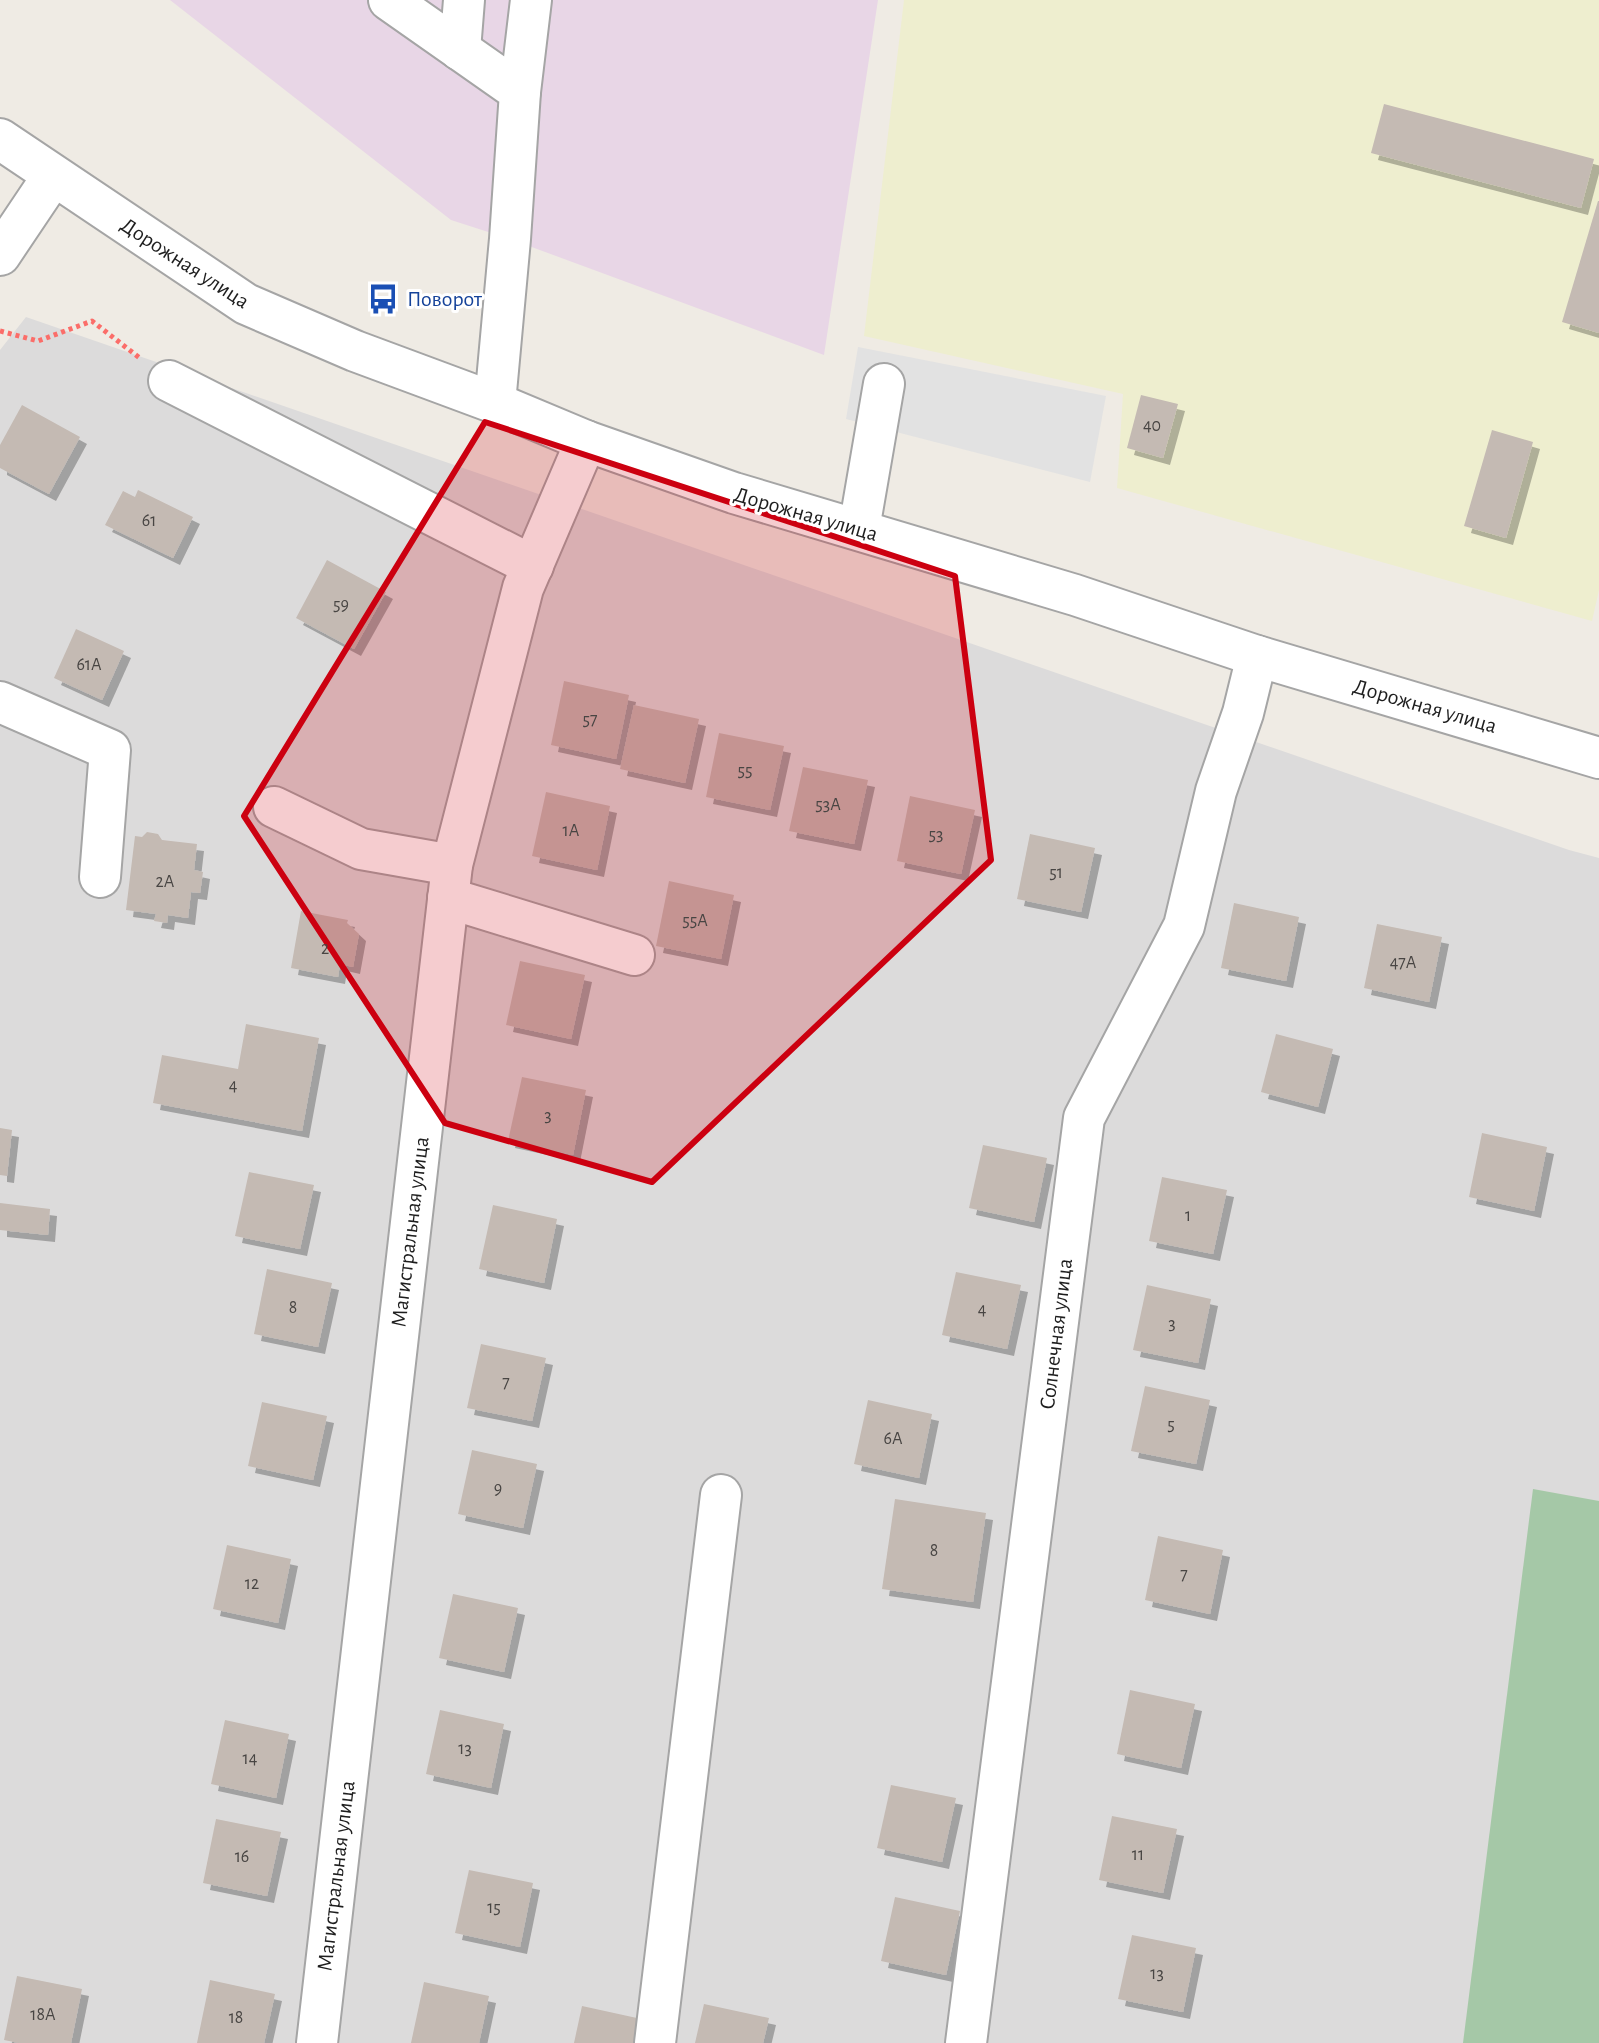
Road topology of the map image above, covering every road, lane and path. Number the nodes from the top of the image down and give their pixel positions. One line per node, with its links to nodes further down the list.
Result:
1 (389, 0): 4 (street)
2 (464, 0): 4 (street)
3 (531, 0): 5 (street)
4 (460, 50): 5 (street)
5 (520, 92): 12 (street)
6 (0, 139): 7 (street, Дорожная улица)
7 (53, 176): 8 (street); 12 (street, Дорожная улица)
8 (0, 255)
9 (0, 331): 10 (path)
10 (169, 381): 15 (street)
11 (884, 384): 14 (street)
12 (495, 403): 13 (street, Дорожная улица)
13 (586, 441): 14 (street, Дорожная улица); 15 (street, Магистральная улица)
14 (859, 529): 16 (street, Дорожная улица)
15 (533, 566): 21 (street, Магистральная улица)
16 (1257, 656): 18 (street, Дорожная улица); 26 (street, Солнечная улица)
17 (0, 702): 20 (street)
18 (1599, 758)
19 (274, 807): 21 (street)
20 (100, 877)
21 (450, 882): 22 (street); 24 (street, Магистральная улица)
22 (634, 955)
23 (721, 1495): 25 (street)
24 (317, 2043)
25 (655, 2043)
26 (966, 2043)

